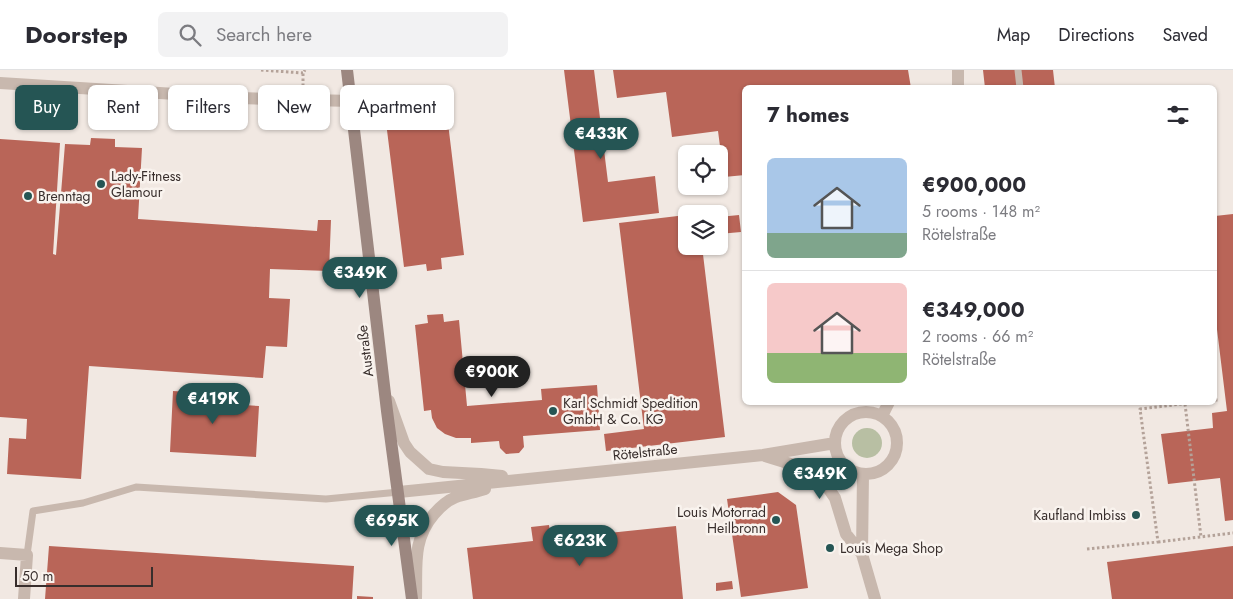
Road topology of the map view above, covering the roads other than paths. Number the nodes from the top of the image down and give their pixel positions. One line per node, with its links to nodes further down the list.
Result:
1 (347, 70): 5 (main road, Austraße)
2 (958, 70): 6 (street)
3 (1018, 70): 7 (lane)
4 (0, 83): 8 (street)
5 (349, 85)
6 (958, 85)
7 (1020, 85)
8 (340, 101)
9 (354, 130): 10 (main road, Austraße)
10 (385, 391): 16 (street, Rötelstraße); 17 (main road, Austraße)
11 (888, 405): 12 (street)
12 (882, 416): 13 (street); 15 (street)
13 (836, 444): 14 (street, Rötelstraße); 15 (street)
14 (762, 455): 16 (street, Rötelstraße); 19 (street, Rötelstraße)
15 (863, 474): 19 (street)
16 (524, 479): 17 (street, Rötelstraße); 22 (street, Rötelstraße)
17 (399, 492): 20 (lane); 22 (main road, Austraße)
18 (0, 553): 20 (street)
19 (862, 554): 23 (street)
20 (27, 555): 21 (street)
21 (24, 599)
22 (414, 599)
23 (876, 599)

